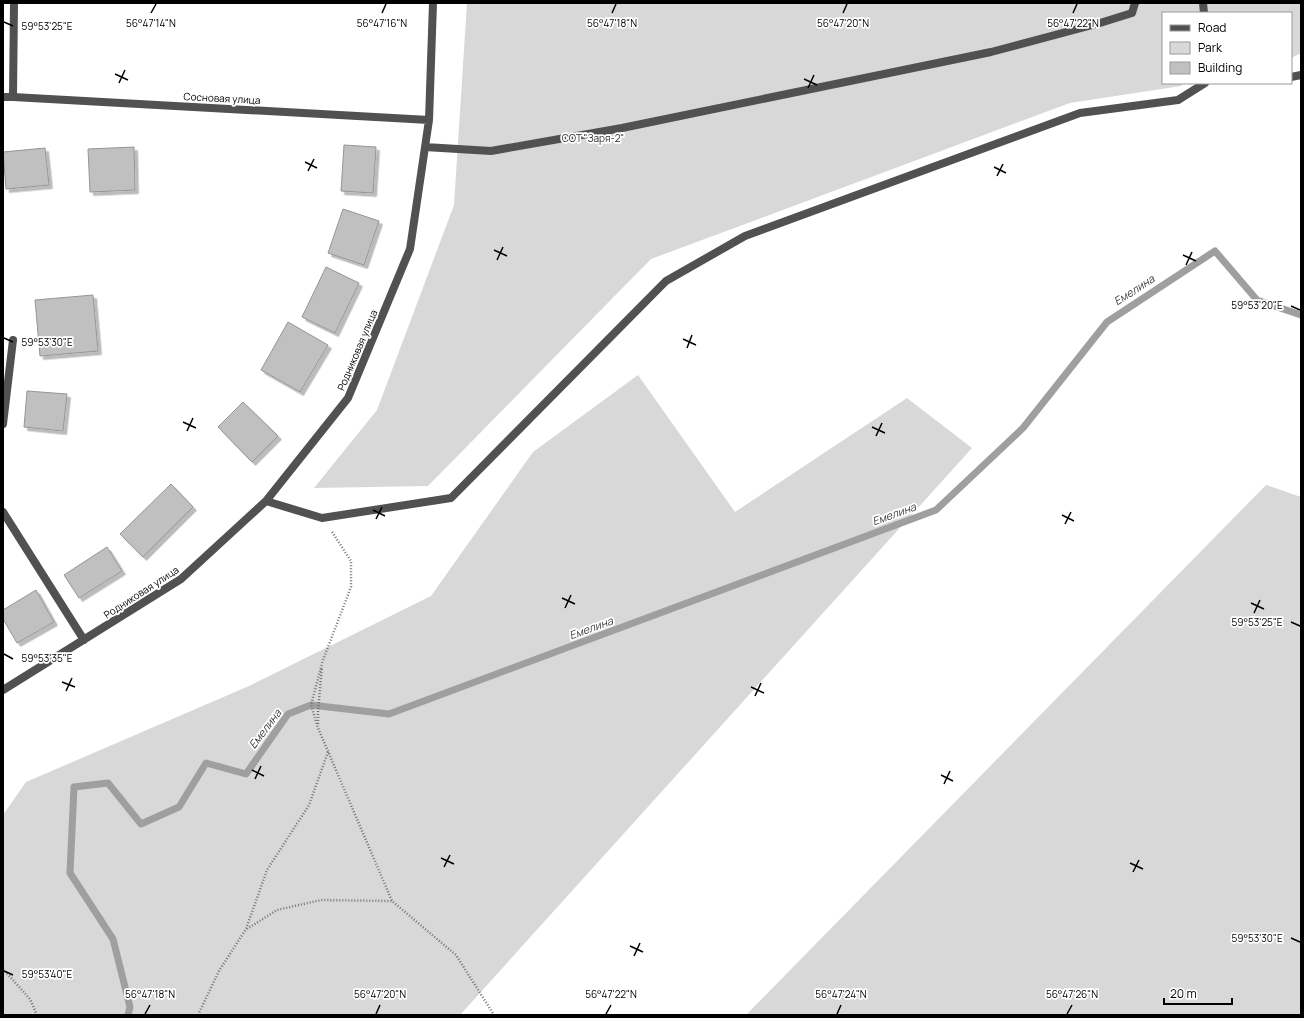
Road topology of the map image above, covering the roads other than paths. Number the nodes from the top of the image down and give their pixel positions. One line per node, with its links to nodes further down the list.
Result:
1 (14, 3): 6 (street)
2 (433, 3): 7 (street, Родниковая улица)
3 (1135, 3): 8 (street)
4 (1203, 84): 11 (street)
5 (3, 97): 6 (street, Сосновая улица)
6 (13, 97): 7 (street, Сосновая улица)
7 (429, 120): 8 (street, Родниковая улица)
8 (425, 146): 11 (street, Родниковая улица)
9 (13, 340): 10 (street)
10 (3, 424)
11 (266, 500): 13 (street, Родниковая улица)
12 (3, 512): 13 (street)
13 (84, 640): 14 (street, Родниковая улица)
14 (3, 690)

